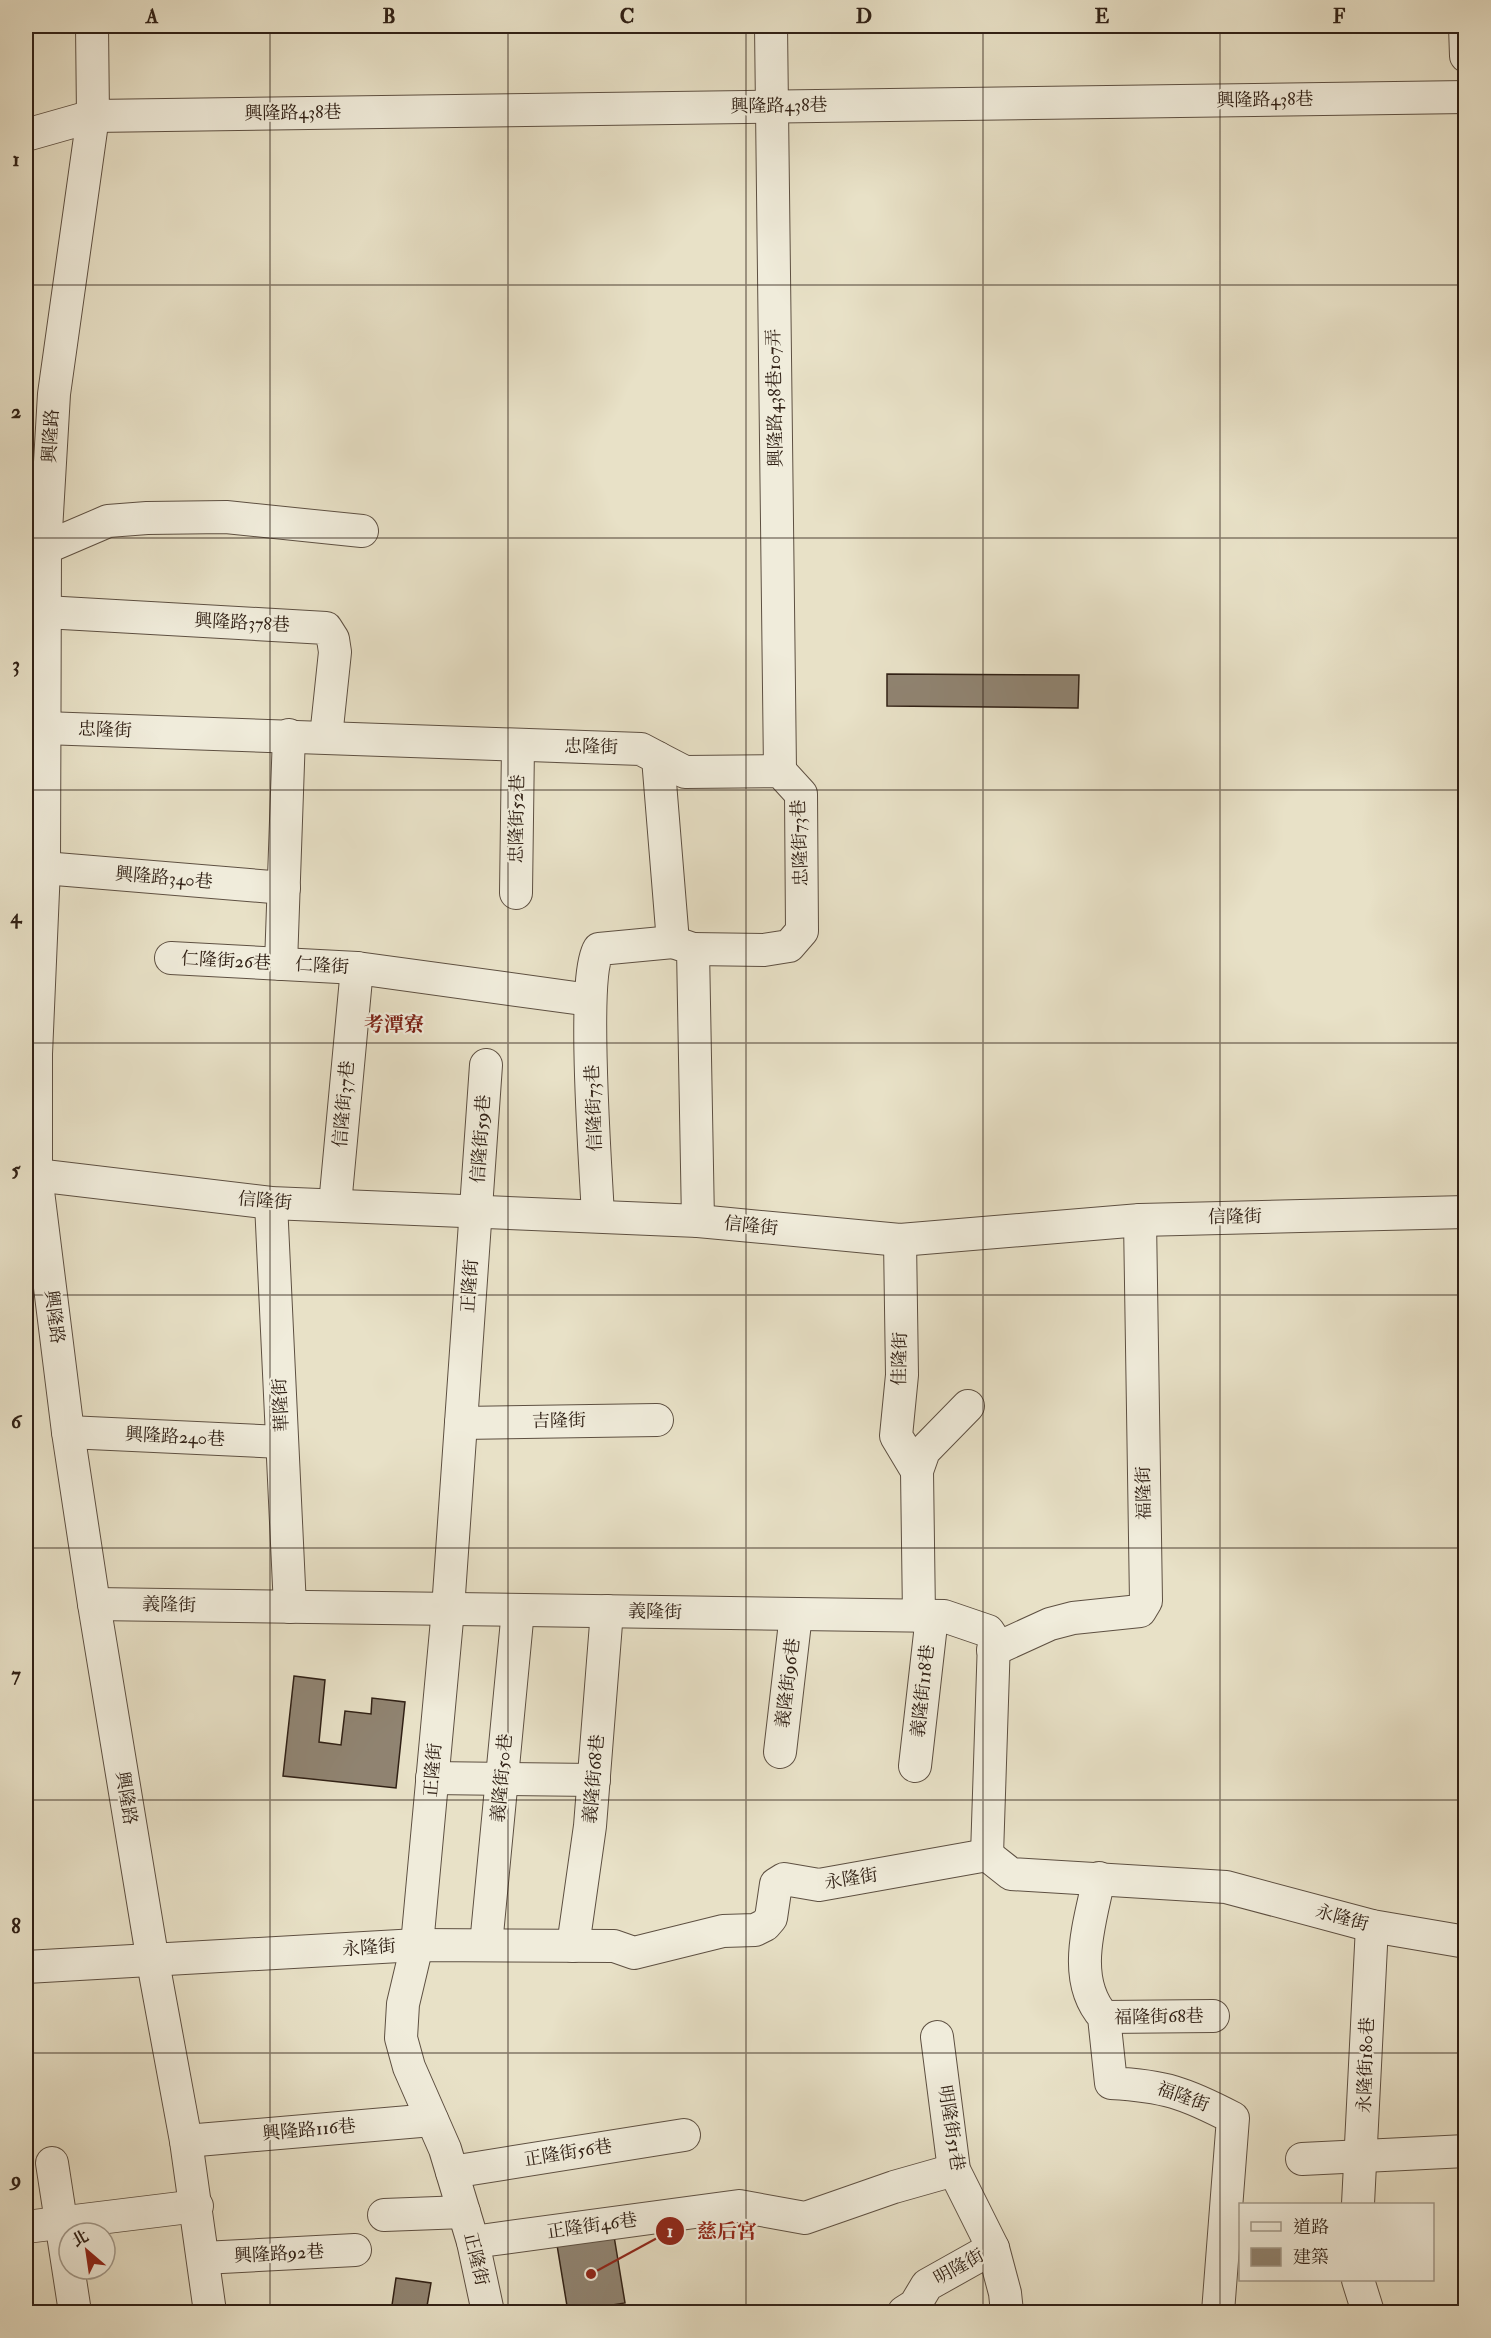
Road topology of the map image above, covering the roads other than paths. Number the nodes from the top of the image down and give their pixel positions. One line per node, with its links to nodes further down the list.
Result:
1 (92, 26): 7 (street, 興隆路)
2 (771, 26): 6 (street, 興隆路438巷107弄)
3 (1465, 26): 4 (street)
4 (1466, 56)
5 (1466, 97): 6 (street, 興隆路438巷)
6 (771, 106): 7 (street, 興隆路438巷); 18 (street, 興隆路438巷107弄)
7 (93, 116): 8 (street, 興隆路438巷); 9 (street, 興隆路)
8 (26, 135)
9 (40, 396): 11 (street, 興隆路)
10 (362, 531): 11 (street)
11 (45, 548): 12 (street, 興隆路)
12 (45, 612): 13 (street, 興隆路); 15 (street, 興隆路378巷)
13 (44, 728): 14 (street, 忠隆街); 19 (street, 興隆路)
14 (289, 735): 15 (street, 忠隆街); 20 (street, 仁隆街)
15 (326, 737): 16 (street, 忠隆街)
16 (518, 746): 17 (street, 忠隆街); 21 (street, 忠隆街52巷)
17 (658, 758): 18 (street); 22 (street)
18 (780, 771): 22 (street, 忠隆街73巷)
19 (44, 867): 20 (street, 興隆路340巷); 28 (street, 興隆路)
20 (284, 888): 24 (street, 仁隆街)
21 (516, 893)
22 (683, 946): 26 (street, 忠隆街73巷); 35 (street)
23 (171, 958): 24 (street, 仁隆街26巷)
24 (281, 964): 25 (street, 仁隆街)
25 (357, 968): 26 (street, 仁隆街); 30 (street, 信隆街37巷)
26 (590, 1000): 33 (street, 信隆街73巷)
27 (486, 1065): 32 (street, 信隆街59巷)
28 (36, 1175): 29 (street, 信隆街); 40 (street, 興隆路)
29 (271, 1203): 30 (street, 信隆街); 41 (street, 華隆街)
30 (335, 1205): 32 (street, 信隆街)
31 (1466, 1212): 34 (street, 信隆街)
32 (475, 1213): 33 (street, 信隆街); 39 (street, 正隆街)
33 (598, 1216): 35 (street, 信隆街)
34 (1140, 1220): 36 (street, 信隆街); 50 (street, 福隆街)
35 (698, 1221): 36 (street, 信隆街)
36 (900, 1240): 42 (street, 佳隆街)
37 (968, 1406): 42 (street)
38 (657, 1420): 39 (street, 吉隆街)
39 (461, 1423): 45 (street, 正隆街)
40 (68, 1432): 41 (street, 興隆路240巷); 43 (street, 興隆路)
41 (282, 1442): 44 (street, 華隆街)
42 (917, 1471): 49 (street)
43 (94, 1604): 44 (street, 義隆街); 63 (street, 興隆路)
44 (290, 1607): 45 (street, 義隆街)
45 (448, 1609): 46 (street, 義隆街); 53 (street, 正隆街)
46 (518, 1610): 47 (street, 義隆街); 54 (street, 義隆街50巷)
47 (607, 1611): 48 (street, 義隆街); 55 (street, 義隆街68巷)
48 (796, 1614): 49 (street, 義隆街); 51 (street, 義隆街96巷)
49 (925, 1616): 50 (street, 義隆街); 52 (street, 義隆街118巷)
50 (993, 1650): 56 (street)
51 (780, 1752)
52 (915, 1766)
53 (432, 1778): 54 (street); 60 (street, 正隆街)
54 (502, 1779): 55 (street); 61 (street, 義隆街50巷)
55 (594, 1780): 62 (street, 義隆街68巷)
56 (987, 1855): 57 (street, 永隆街); 62 (street, 永隆街)
57 (1099, 1878): 58 (street, 永隆街); 66 (street, 福隆街)
58 (1372, 1926): 59 (street, 永隆街); 72 (street, 永隆街180巷)
59 (1466, 1942)
60 (417, 1945): 61 (street, 永隆街); 63 (street, 永隆街); 68 (street, 正隆街)
61 (486, 1945): 62 (street, 永隆街)
62 (573, 1946)
63 (153, 1962): 64 (street, 永隆街); 70 (street, 興隆路)
64 (26, 1967)
65 (1213, 2016): 66 (street, 福隆街68巷)
66 (1104, 2017): 95 (street, 福隆街)
67 (937, 2037): 75 (street, 明隆街51巷)
68 (432, 2120): 70 (street, 興隆路116巷); 76 (street, 正隆街)
69 (684, 2135): 76 (street, 正隆街56巷)
70 (186, 2140): 78 (street, 興隆路)
71 (1466, 2151): 72 (street)
72 (1363, 2157): 73 (street); 77 (street, 永隆街180巷)
73 (1302, 2158)
74 (52, 2163): 81 (street)
75 (954, 2170): 84 (street, 正隆街46巷); 85 (street, 明隆街51巷)
76 (452, 2172): 79 (street, 正隆街)
77 (1358, 2203)
78 (197, 2206): 81 (street); 87 (street, 興隆路)
79 (464, 2212): 80 (street); 84 (street, 正隆街)
80 (384, 2215)
81 (61, 2221)
82 (57, 2222): 83 (street)
83 (26, 2227)
84 (473, 2242): 92 (street, 正隆街)
85 (993, 2248): 93 (street, 明隆街); 94 (street, 明隆街51巷)
86 (355, 2250): 87 (street, 興隆路92巷)
87 (203, 2258): 91 (street, 興隆路)
88 (70, 2281): 90 (street)
89 (1359, 2281): 96 (street)
90 (75, 2313)
91 (210, 2313)
92 (488, 2313)
93 (904, 2313)
94 (1007, 2313)
95 (1218, 2313)
96 (1368, 2313)

